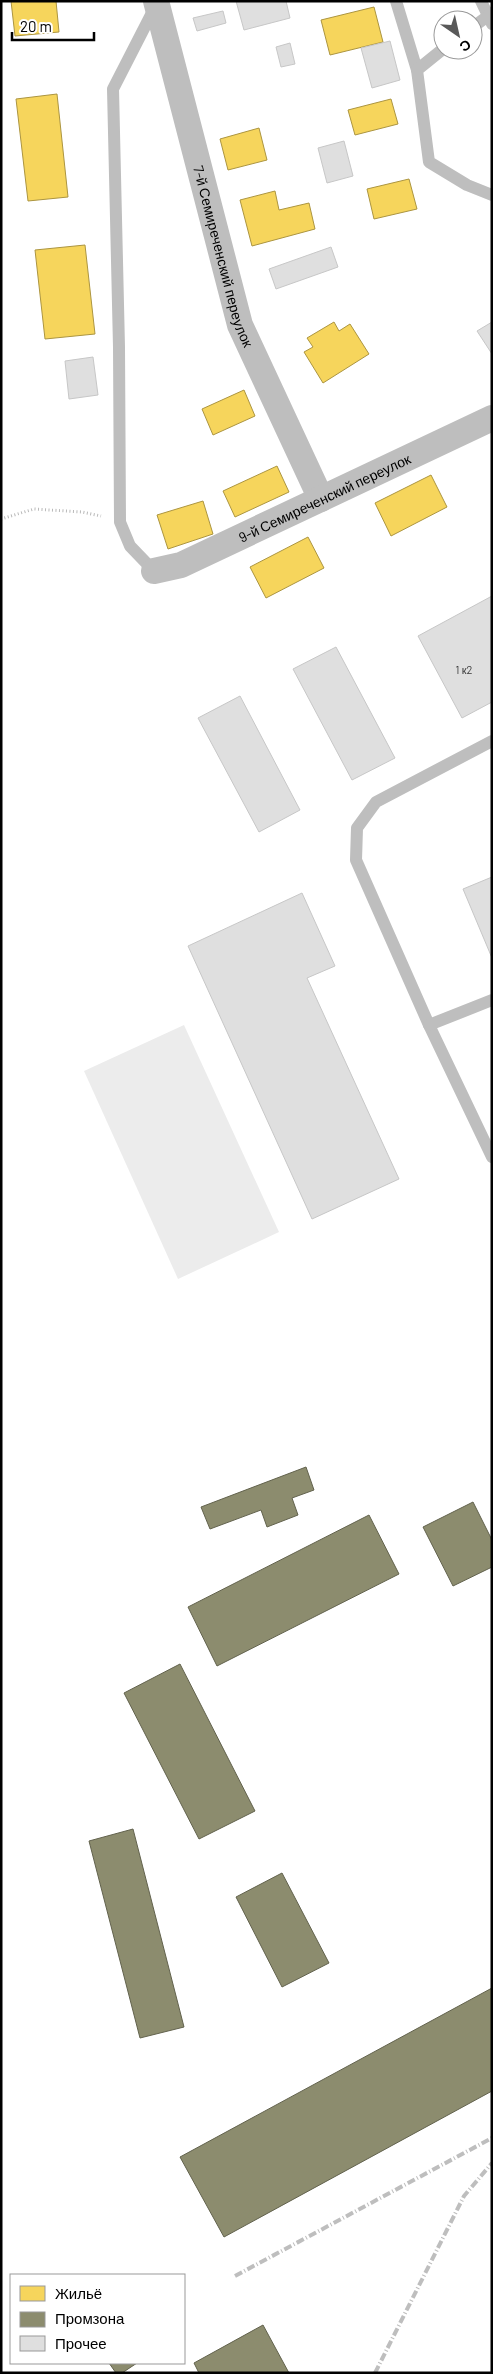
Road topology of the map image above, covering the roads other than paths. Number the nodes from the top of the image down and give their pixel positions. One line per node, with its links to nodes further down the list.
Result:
1 (396, 1): 6 (lane)
2 (481, 1): 4 (lane)
3 (157, 2): 9 (street, 7-й Семиреченский переулок); 10 (lane)
4 (490, 18)
5 (433, 58): 6 (lane)
6 (417, 70): 7 (lane)
7 (492, 195)
8 (492, 418): 9 (street, 9-й Семиреченский переулок)
9 (321, 499): 10 (street, 9-й Семиреченский переулок)
10 (154, 571)
11 (492, 741): 13 (lane)
12 (492, 1000): 13 (lane)
13 (429, 1025): 14 (lane)
14 (492, 1158)

